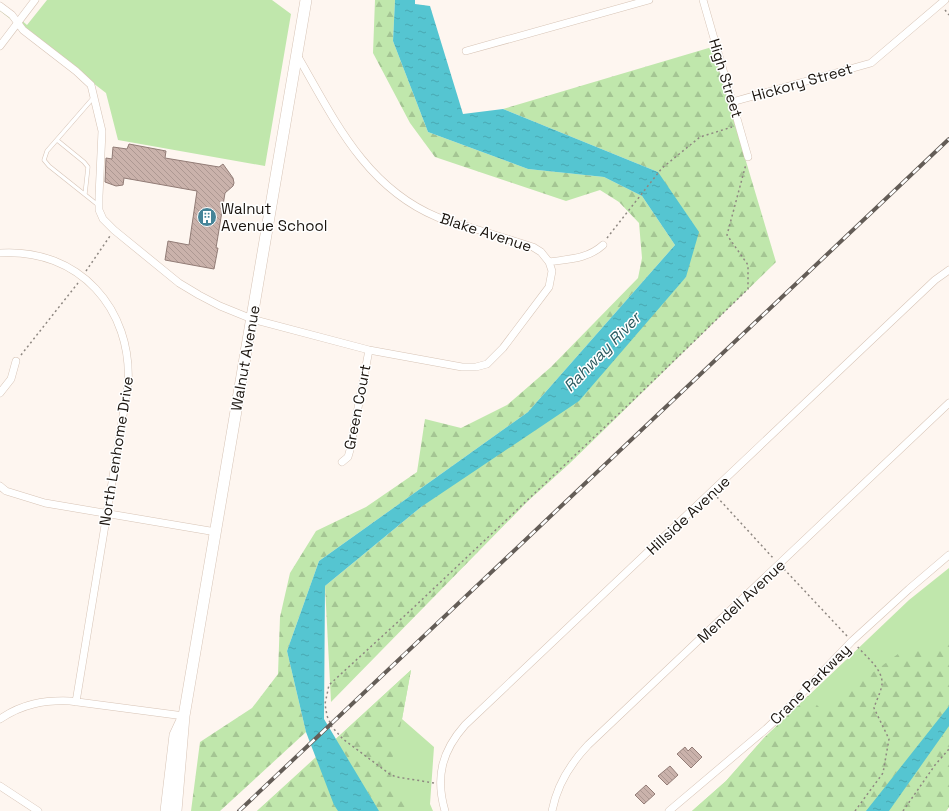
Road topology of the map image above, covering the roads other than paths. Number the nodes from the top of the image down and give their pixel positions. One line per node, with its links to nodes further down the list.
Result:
1 (35, 0): 7 (street)
2 (306, 0): 10 (street, Walnut Avenue)
3 (650, 0): 9 (street)
4 (703, 0): 12 (street, High Street)
5 (945, 0): 12 (street, Hickory Street)
6 (0, 6): 7 (street)
7 (17, 22): 8 (street); 11 (street)
8 (0, 46)
9 (466, 51)
10 (297, 54): 19 (street, Blake Avenue); 21 (street, Walnut Avenue)
11 (94, 97): 13 (lane); 16 (street)
12 (732, 102): 14 (street, High Street)
13 (57, 140): 15 (lane); 15 (lane)
14 (748, 157)
15 (85, 194): 16 (lane)
16 (99, 206): 21 (street, Blake Avenue)
17 (603, 245): 19 (street)
18 (0, 253): 28 (street, North Lenhome Drive)
19 (549, 262): 22 (street, Blake Avenue)
20 (949, 270): 38 (street, Hillside Avenue)
21 (252, 319): 22 (street, Blake Avenue); 29 (street, Walnut Avenue)
22 (369, 350): 26 (street, Green Court)
23 (16, 361): 24 (street)
24 (0, 393)
25 (949, 403): 39 (street, Mendell Avenue)
26 (342, 462)
27 (0, 486): 28 (street)
28 (107, 513): 29 (street); 31 (street, North Lenhome Drive)
29 (216, 532): 32 (street, Walnut Avenue)
30 (949, 555): 40 (street, Crane Parkway)
31 (76, 702): 32 (street); 33 (street)
32 (184, 716): 36 (street, Walnut Avenue); 37 (street, Walnut Avenue)
33 (0, 719)
34 (0, 786): 35 (street)
35 (38, 811)
36 (166, 811)
37 (176, 811)
38 (445, 811)
39 (552, 811)
40 (669, 811)

